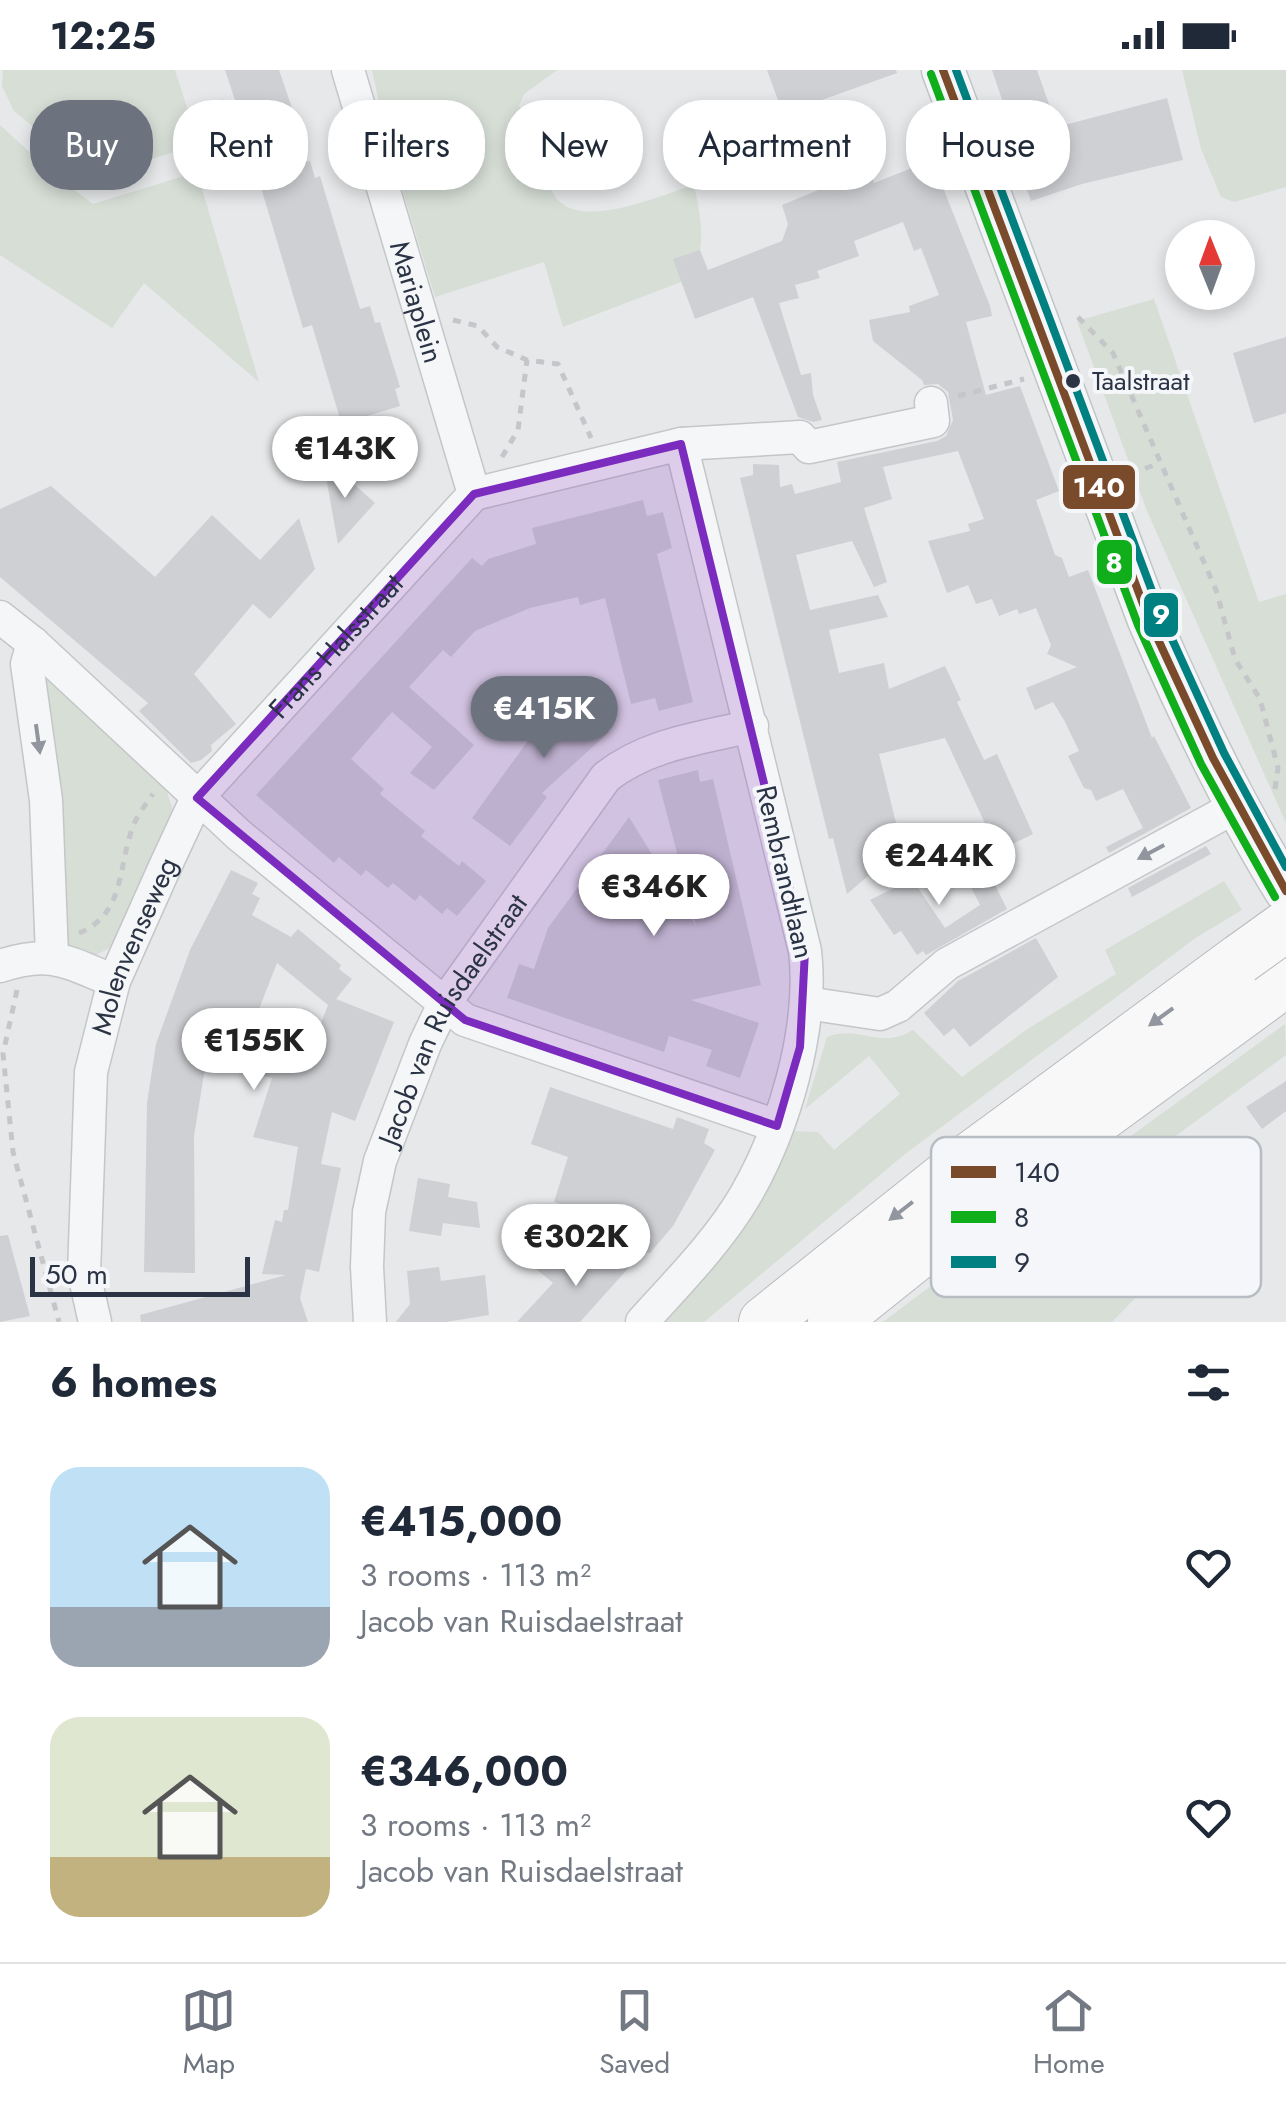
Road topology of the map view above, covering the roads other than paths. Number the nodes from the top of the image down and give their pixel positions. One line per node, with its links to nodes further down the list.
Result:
1 (943, 70): 10 (main road)
2 (359, 74): 5 (street, Mariaplein)
3 (930, 402): 4 (street)
4 (681, 444): 5 (street); 8 (street, Rembrandtlaan)
5 (474, 494): 9 (street, Frans Halsstraat)
6 (0, 617): 7 (street)
7 (33, 643): 9 (street); 13 (street, one-way to 13)
8 (752, 726): 16 (street, Jacob van Ruisdaelstraat); 17 (street, Rembrandtlaan)
9 (197, 798): 15 (street, Molenvenseweg); 16 (street)
10 (1256, 802): 11 (main road); 17 (street, one-way to 17)
11 (1286, 891)
12 (1286, 926): 14 (highway, bridge)
13 (32, 954): 15 (street)
14 (1263, 979): 19 (highway, one-way to 19); 20 (highway)
15 (114, 982): 23 (street, Molenvenseweg)
16 (444, 1004): 18 (street); 24 (street, Jacob van Ruisdaelstraat)
17 (806, 1004): 18 (street, Rembrandtlaan)
18 (776, 1126): 25 (street, Rembrandtlaan)
19 (1005, 1137)
20 (1065, 1137)
21 (931, 1189): 26 (highway, one-way to 26)
22 (931, 1244): 27 (highway)
23 (95, 1322)
24 (370, 1322)
25 (642, 1322)
26 (764, 1322)
27 (833, 1322)

